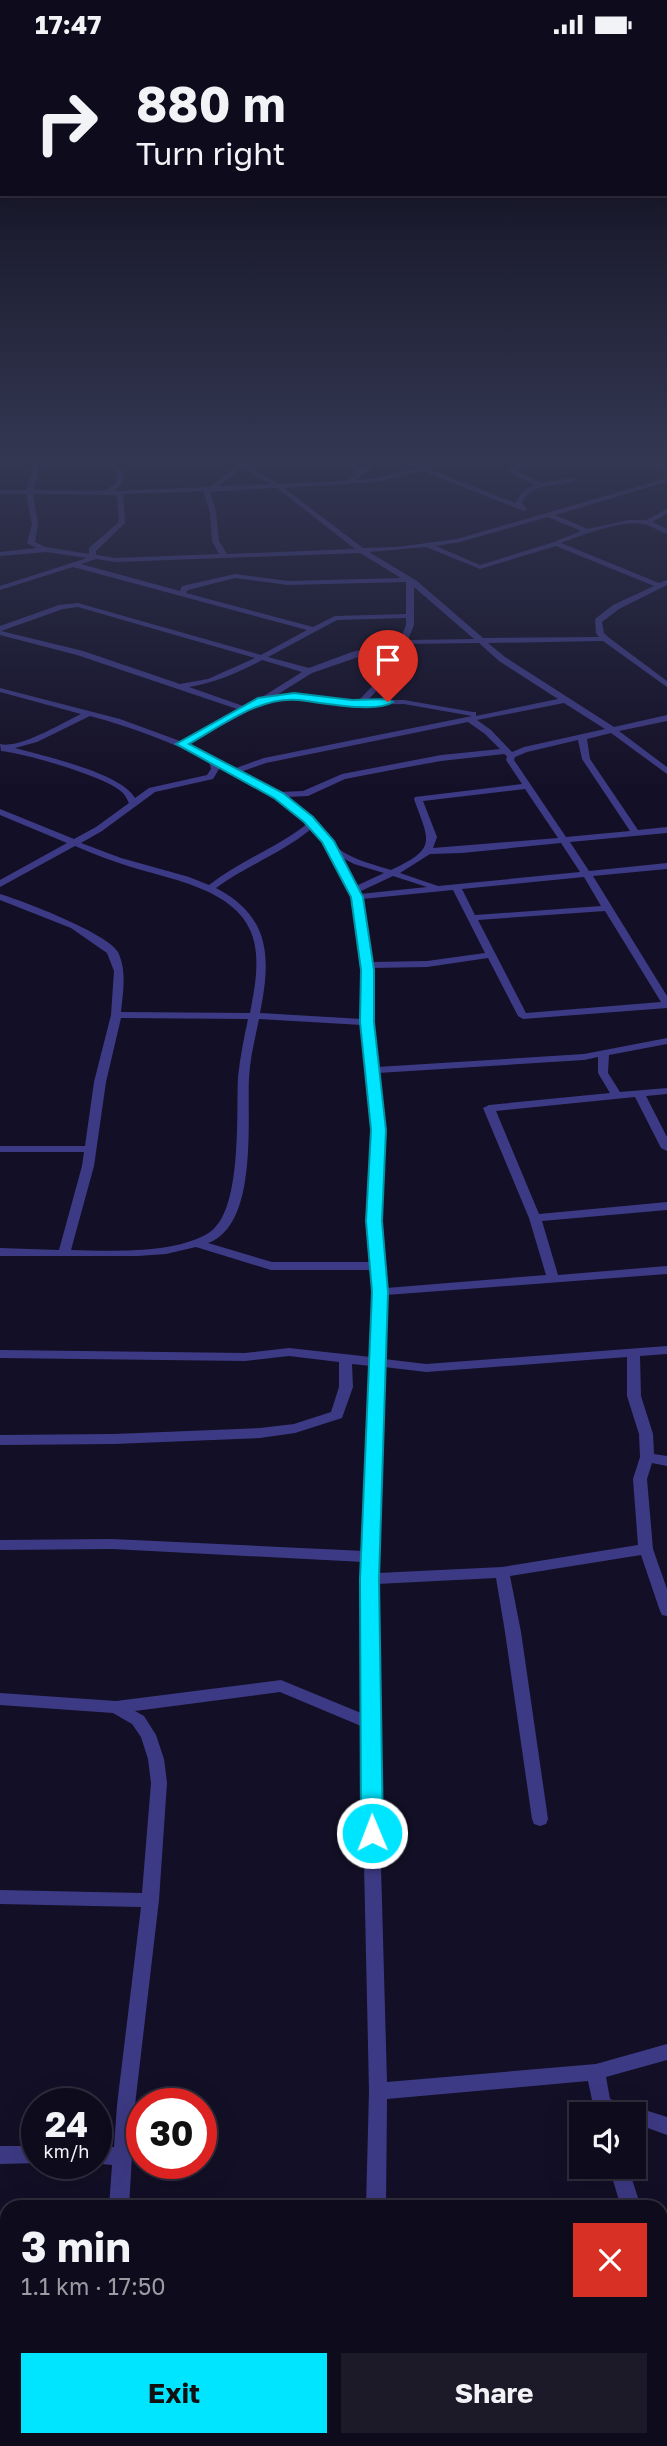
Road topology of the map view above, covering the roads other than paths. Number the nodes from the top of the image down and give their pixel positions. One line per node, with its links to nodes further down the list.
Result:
1 (59, 568): 9 (street)
2 (86, 568): 10 (street)
3 (239, 568): 6 (street)
4 (388, 568): 7 (street)
5 (623, 568): 8 (street)
6 (235, 576): 7 (street); 10 (street)
7 (408, 581): 11 (street); 14 (street)
8 (663, 583): 15 (street)
9 (0, 587)
10 (182, 593): 12 (street)
11 (410, 616): 12 (street); 16 (street)
12 (313, 629): 18 (street)
13 (0, 631): 18 (street); 21 (street)
14 (480, 639): 15 (street); 16 (street); 23 (street)
15 (605, 639): 20 (street)
16 (403, 642): 17 (street)
17 (372, 650): 19 (street); 25 (street)
18 (260, 658): 19 (street); 21 (street)
19 (309, 671): 24 (street)
20 (667, 685)
21 (179, 686): 26 (street)
22 (0, 690): 27 (street)
23 (565, 700): 28 (street); 31 (street)
24 (262, 701): 25 (street); 26 (street)
25 (361, 703): 28 (street)
26 (247, 710): 33 (street)
27 (88, 714): 33 (street); 34 (street)
28 (488, 715): 30 (street)
29 (667, 718): 31 (street)
30 (468, 719): 35 (street); 37 (street)
31 (612, 730): 32 (street); 38 (street)
32 (582, 737): 35 (street); 45 (street)
33 (181, 744): 36 (street)
34 (2, 748): 41 (street)
35 (508, 753): 39 (street); 40 (street)
36 (212, 759): 37 (street); 41 (street)
37 (235, 771): 40 (street)
38 (667, 771)
39 (527, 786): 46 (street); 49 (street)
40 (278, 795): 43 (street)
41 (133, 803): 47 (street)
42 (0, 812): 47 (street)
43 (312, 824): 48 (street); 55 (street)
44 (667, 830): 45 (street)
45 (635, 832): 46 (street)
46 (564, 839): 49 (street); 52 (street)
47 (73, 842): 54 (street); 55 (street)
48 (332, 848): 51 (street); 58 (street)
49 (428, 851): 51 (street)
50 (663, 867): 52 (street); 53 (street)
51 (393, 873): 57 (street); 58 (street)
52 (587, 875): 56 (street); 60 (street)
53 (667, 877)
54 (0, 884)
55 (212, 887): 66 (street)
56 (456, 887): 57 (street); 61 (street)
57 (440, 888): 58 (street)
58 (355, 894): 63 (street)
59 (0, 897): 65 (street)
60 (608, 908): 61 (street); 64 (street)
61 (472, 918): 62 (street)
62 (491, 955): 63 (street); 64 (street)
63 (367, 965): 67 (street)
64 (667, 1004)
65 (116, 1015): 66 (street); 76 (street)
66 (257, 1016): 67 (street); 79 (street)
67 (367, 1022): 70 (street)
68 (667, 1041): 69 (street)
69 (604, 1053): 70 (street); 73 (street)
70 (372, 1070): 82 (street)
71 (667, 1091): 72 (street)
72 (639, 1094): 73 (street); 74 (street)
73 (617, 1096): 78 (street)
74 (667, 1148)
75 (0, 1149): 76 (street)
76 (89, 1149): 81 (street)
77 (667, 1206): 78 (street)
78 (534, 1219): 84 (street)
79 (195, 1243): 81 (street); 82 (street)
80 (0, 1252): 81 (street)
81 (64, 1252)
82 (377, 1266): 85 (street)
83 (667, 1270): 84 (street)
84 (553, 1279): 85 (street)
85 (380, 1292): 90 (street)
86 (667, 1350): 87 (street)
87 (634, 1353): 90 (street); 92 (street)
88 (0, 1354): 89 (street)
89 (345, 1359): 90 (street); 91 (street)
90 (376, 1362): 96 (street)
91 (0, 1440)
92 (647, 1457): 93 (street); 95 (street)
93 (667, 1461)
94 (0, 1545): 96 (street)
95 (646, 1549): 97 (street); 99 (street)
96 (371, 1557): 98 (street)
97 (502, 1572): 98 (street); 104 (street)
98 (370, 1579): 103 (street)
99 (662, 1580): 100 (street)
100 (667, 1611)
101 (0, 1699): 102 (street)
102 (116, 1707): 103 (street); 106 (street)
103 (369, 1723): 109 (street)
104 (540, 1819)
105 (0, 1897): 106 (street)
106 (150, 1899): 116 (street)
107 (667, 2052): 108 (street)
108 (596, 2072): 109 (street); 110 (street)
109 (377, 2091): 119 (street)
110 (602, 2102)
111 (646, 2119): 112 (street)
112 (667, 2126)
113 (0, 2155): 114 (street)
114 (21, 2155)
115 (112, 2156): 116 (street)
116 (124, 2156): 118 (street)
117 (623, 2179): 120 (street)
118 (120, 2200)
119 (376, 2200)
120 (629, 2200)

